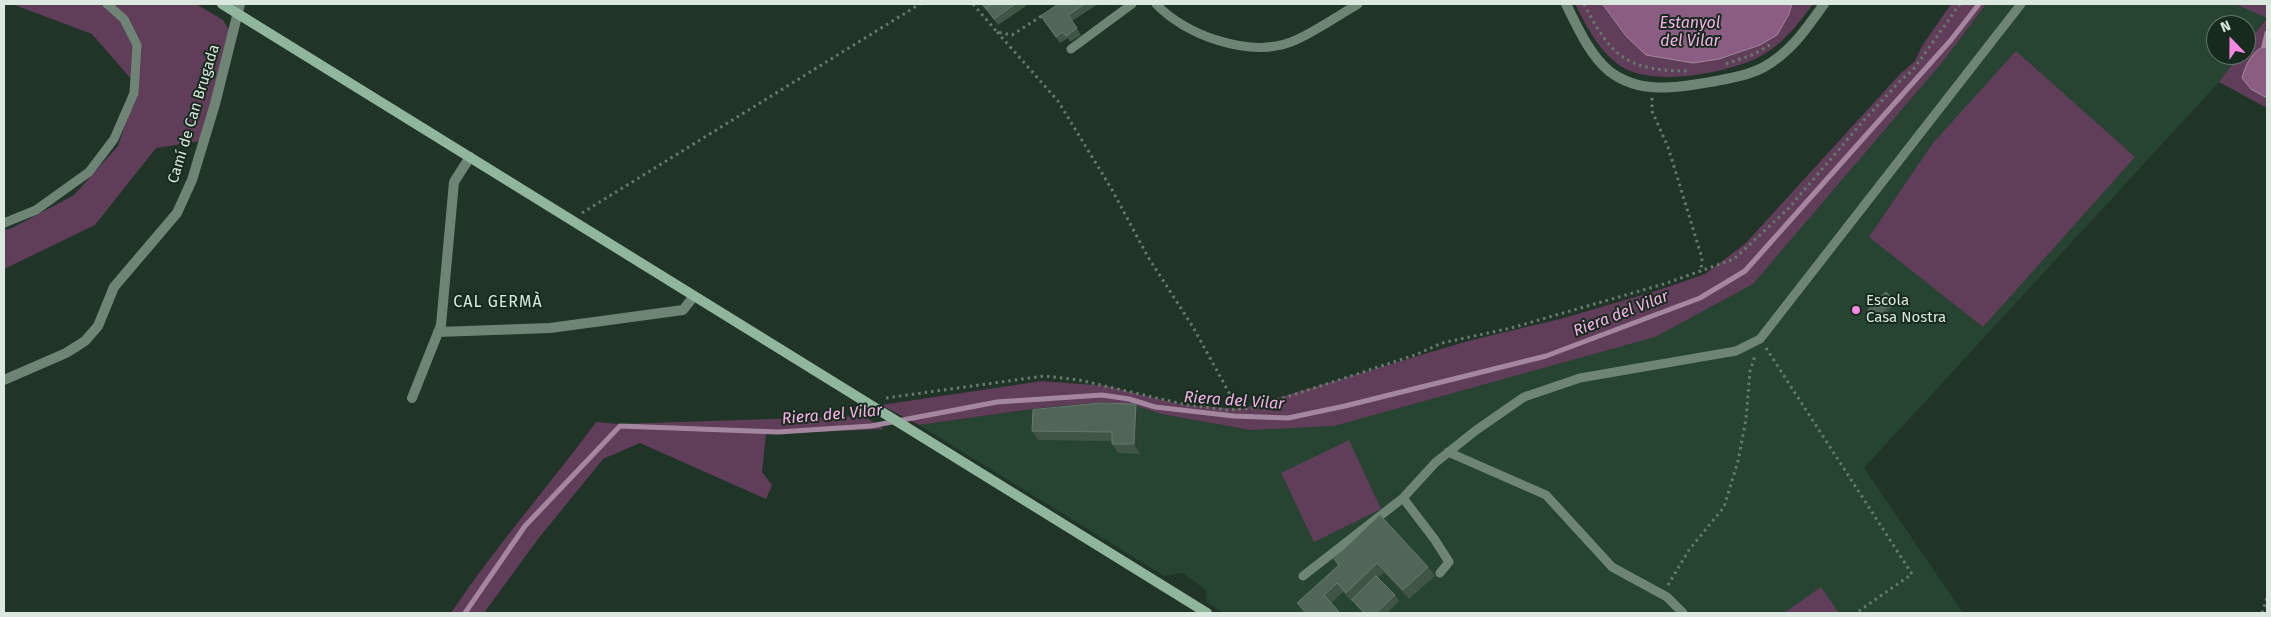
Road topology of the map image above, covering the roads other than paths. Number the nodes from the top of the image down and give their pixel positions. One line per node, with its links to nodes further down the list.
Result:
1 (107, 4): 12 (lane)
2 (222, 4): 9 (main road)
3 (1132, 4): 10 (lane)
4 (1156, 4): 5 (lane)
5 (1358, 4)
6 (1566, 4): 7 (street)
7 (1824, 4)
8 (2021, 4): 17 (lane)
9 (239, 9): 11 (main road); 15 (street, Camí de Can Brugada)
10 (1071, 49)
11 (470, 157): 13 (main road); 14 (street)
12 (4, 223)
13 (694, 296): 14 (street); 21 (main road)
14 (438, 332): 16 (street)
15 (4, 380)
16 (412, 398)
17 (1448, 452): 18 (lane); 22 (lane)
18 (1403, 498): 19 (lane); 20 (lane)
19 (1440, 573)
20 (1303, 576)
21 (1207, 613)
22 (1683, 613)

